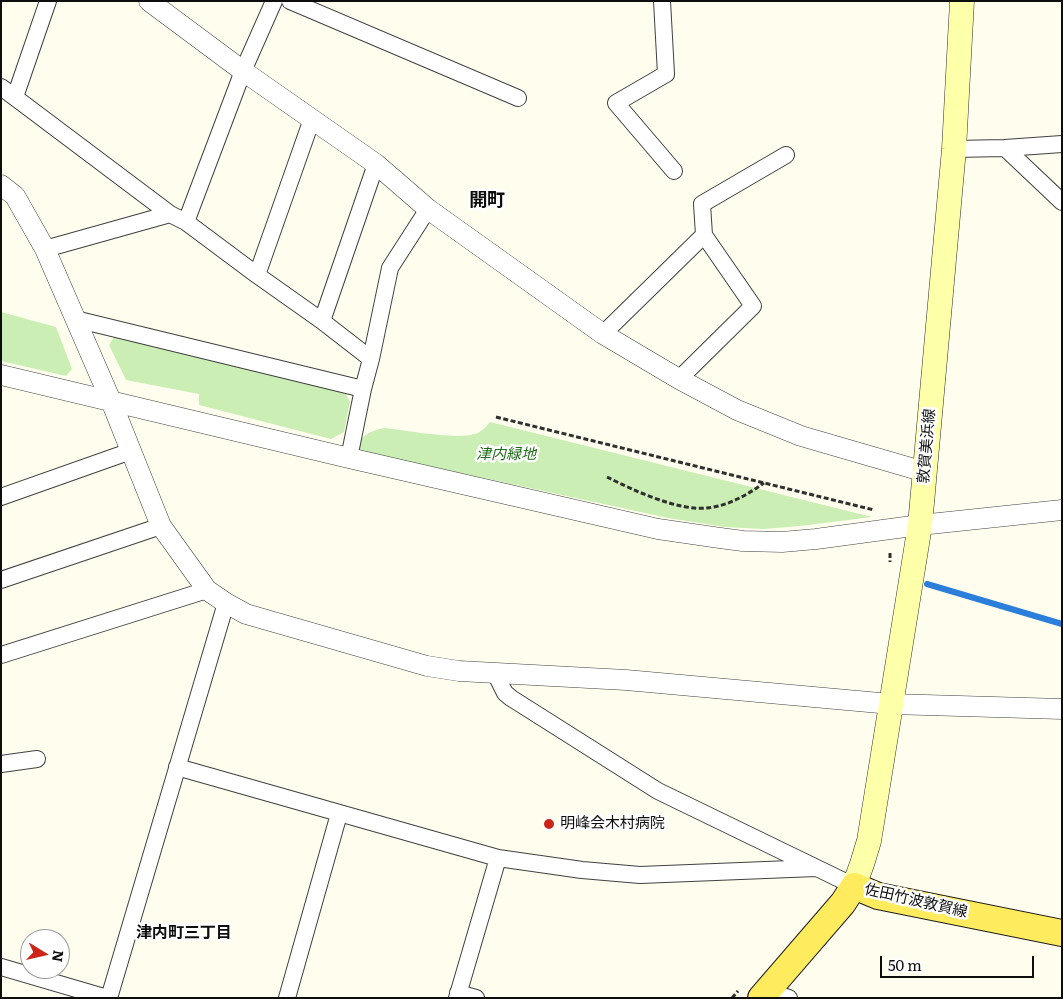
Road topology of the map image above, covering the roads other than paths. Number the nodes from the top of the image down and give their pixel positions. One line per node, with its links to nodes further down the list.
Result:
1 (48, 1): 9 (street)
2 (150, 1): 7 (street)
3 (274, 1): 7 (street)
4 (290, 1): 10 (street)
5 (662, 1): 17 (street)
6 (962, 1): 13 (main road, 敦賀美浜線)
7 (243, 71): 11 (street); 22 (street)
8 (1, 87): 9 (street)
9 (15, 98): 21 (street)
10 (518, 98)
11 (312, 119): 16 (street); 25 (street)
12 (1062, 144): 14 (street)
13 (954, 148): 14 (street); 36 (main road, 敦賀美浜線)
14 (1005, 148): 19 (street)
15 (786, 155): 23 (street)
16 (376, 164): 20 (street); 27 (street)
17 (674, 171)
18 (1, 184): 24 (street)
19 (1062, 202)
20 (428, 209): 28 (street); 29 (street)
21 (170, 214): 22 (street); 24 (street)
22 (186, 222): 25 (street)
23 (704, 235): 28 (street); 31 (street)
24 (44, 250): 26 (street)
25 (257, 275): 27 (street)
26 (75, 319): 32 (street); 33 (street)
27 (322, 321): 29 (street)
28 (603, 334): 31 (street)
29 (371, 359): 32 (street)
30 (1, 375): 33 (street)
31 (679, 379): 36 (street)
32 (363, 389): 35 (street)
33 (111, 400): 34 (street); 35 (street)
34 (131, 451): 37 (street); 40 (street)
35 (349, 458): 39 (street)
36 (925, 472): 39 (main road, 敦賀美浜線)
37 (1, 497)
38 (1062, 510): 39 (street)
39 (920, 525): 46 (main road, 敦賀美浜線)
40 (161, 526): 41 (street); 42 (street)
41 (1, 580)
42 (207, 590): 43 (street); 44 (street)
43 (226, 603): 45 (street); 50 (street)
44 (1, 656)
45 (495, 673): 46 (street); 53 (street)
46 (891, 704): 47 (street); 54 (main road, 敦賀美浜線)
47 (1062, 709)
48 (37, 759): 49 (street)
49 (1, 764)
50 (177, 767): 51 (street); 59 (street)
51 (339, 814): 52 (street); 60 (street)
52 (498, 858): 53 (street); 57 (street)
53 (816, 868): 54 (street)
54 (854, 886): 55 (main road, 佐田竹波敦賀線); 58 (main road, 佐田竹波敦賀線)
55 (1062, 932)
56 (1, 967): 59 (street)
57 (457, 995): 61 (street)
58 (773, 995)
59 (108, 998)
60 (287, 998)
61 (476, 998)

